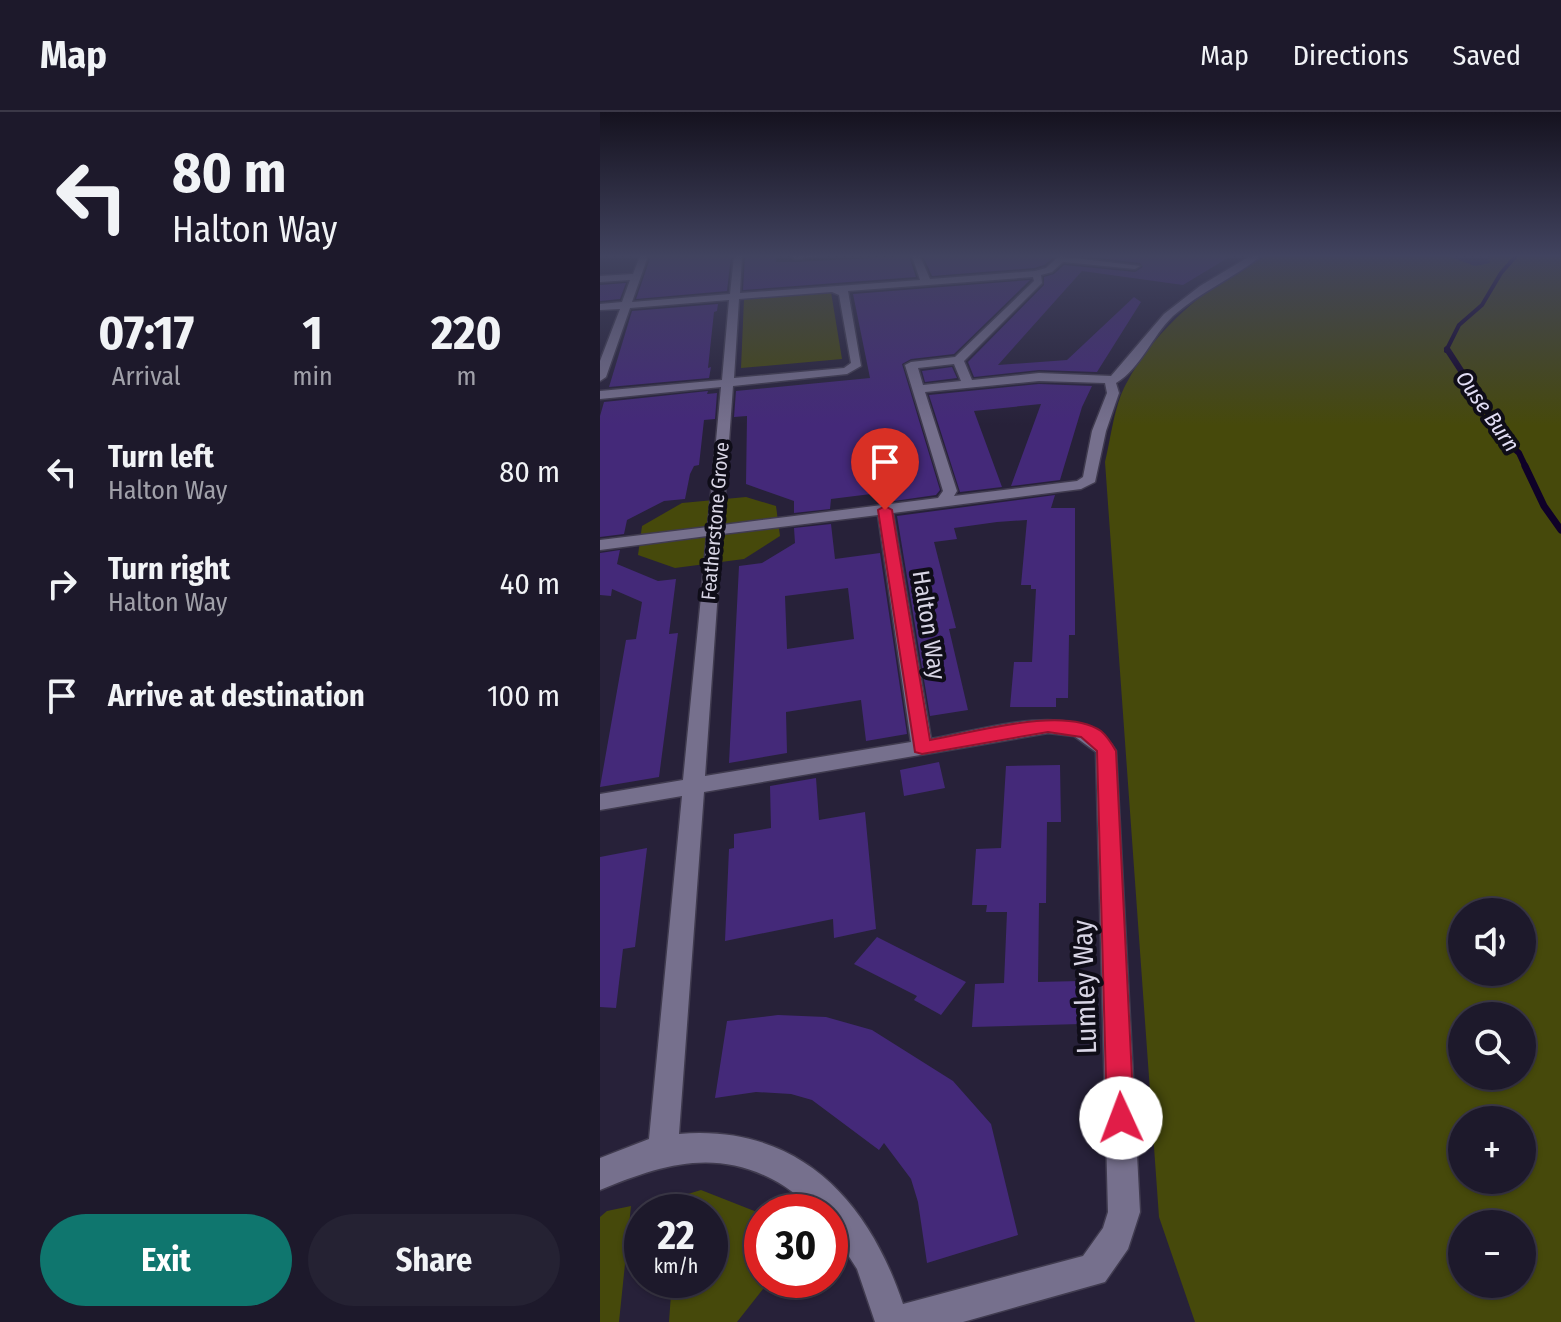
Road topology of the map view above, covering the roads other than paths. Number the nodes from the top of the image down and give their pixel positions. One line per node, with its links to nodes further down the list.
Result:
1 (623, 312): 7 (street)
2 (734, 312): 9 (street, Featherstone Grove)
3 (848, 312): 9 (street)
4 (1007, 312): 6 (street)
5 (1172, 312): 8 (street)
6 (958, 360): 10 (street); 11 (street)
7 (600, 377)
8 (1110, 381): 10 (street); 13 (street)
9 (727, 383): 12 (street); 15 (street, Featherstone Grove)
10 (968, 384): 11 (street)
11 (918, 389): 13 (street)
12 (600, 395)
13 (944, 500): 14 (street)
14 (885, 510): 15 (street); 17 (street, Halton Way)
15 (715, 531): 16 (street); 18 (street, Featherstone Grove)
16 (600, 545)
17 (922, 748): 18 (street); 23 (street, Lumley Way)
18 (693, 786): 19 (street); 20 (street, Featherstone Grove)
19 (600, 802)
20 (663, 1148): 21 (street); 22 (street)
21 (600, 1174)
22 (892, 1322)
23 (899, 1322)

